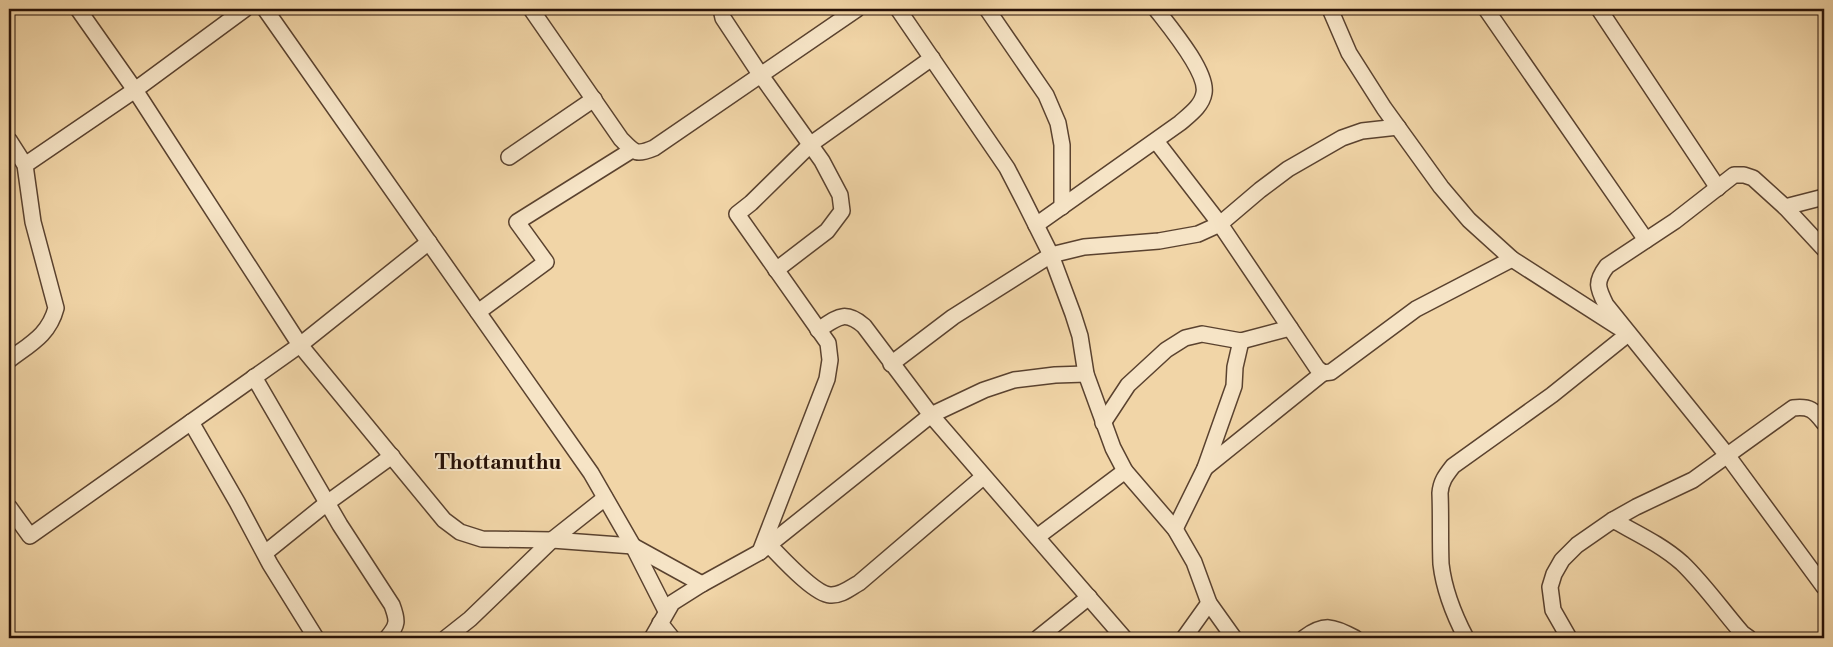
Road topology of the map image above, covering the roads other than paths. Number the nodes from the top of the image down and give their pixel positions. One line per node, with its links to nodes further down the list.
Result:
1 (78, 9): 15 (street)
2 (245, 9): 15 (street)
3 (265, 9): 31 (street)
4 (531, 9): 16 (street)
5 (721, 9): 14 (street)
6 (857, 9): 14 (street)
7 (898, 9): 13 (street)
8 (987, 9): 26 (street)
9 (1156, 9): 19 (street)
10 (1330, 9): 17 (street)
11 (1486, 9): 30 (street)
12 (1599, 9): 24 (street)
13 (932, 58): 20 (street); 29 (street)
14 (760, 74): 20 (street); 21 (street)
15 (135, 90): 23 (street); 41 (street)
16 (594, 98): 21 (street); 22 (street)
17 (1398, 127): 28 (street); 34 (street)
18 (9, 140): 23 (street)
19 (1156, 141): 26 (street); 28 (street)
20 (811, 144): 35 (street); 35 (street)
21 (632, 150): 36 (street)
22 (509, 157)
23 (25, 165): 42 (street)
24 (1718, 188): 27 (street); 30 (street)
25 (1824, 197): 27 (street)
26 (1062, 207): 29 (street)
27 (1785, 207): 32 (street)
28 (1220, 224): 33 (street); 37 (street)
29 (1036, 225): 33 (street)
30 (1646, 240): 44 (street)
31 (429, 242): 36 (street); 41 (street)
32 (1824, 249)
33 (1051, 255): 43 (street); 46 (street)
34 (1512, 259): 39 (street); 45 (street)
35 (776, 270): 38 (street)
36 (478, 312): 57 (street)
37 (1290, 328): 40 (street); 45 (street)
38 (818, 330): 43 (street); 65 (street)
39 (1628, 334): 44 (street); 83 (street)
40 (1241, 342): 50 (street); 54 (street)
41 (300, 345): 47 (street); 53 (street)
42 (9, 360)
43 (891, 364): 48 (street)
44 (1654, 364): 52 (street)
45 (1323, 373): 54 (street)
46 (1086, 374): 48 (street); 50 (street)
47 (254, 378): 49 (street); 58 (street)
48 (931, 415): 56 (street); 65 (street)
49 (191, 422): 59 (street); 66 (street)
50 (1103, 423): 55 (street)
51 (1824, 423): 52 (street)
52 (1727, 455): 60 (street); 68 (street)
53 (392, 456): 58 (street); 63 (street)
54 (1205, 468): 61 (street)
55 (1125, 471): 61 (street); 62 (street)
56 (983, 477): 62 (street); 65 (street)
57 (605, 498): 63 (street); 64 (street)
58 (327, 503): 66 (street); 73 (street)
59 (9, 507)
60 (1613, 520): 84 (street); 85 (street)
61 (1175, 529): 70 (street)
62 (1037, 537): 69 (street)
63 (552, 540): 64 (street); 74 (street)
64 (633, 546): 67 (street); 71 (street)
65 (764, 549): 67 (street)
66 (264, 554): 72 (street)
67 (702, 584): 71 (street)
68 (1824, 587)
69 (1089, 597): 77 (street); 78 (street)
70 (1209, 603): 79 (street); 80 (street)
71 (663, 618): 75 (street); 76 (street)
72 (316, 638)
73 (388, 638)
74 (446, 638)
75 (652, 638)
76 (672, 638)
77 (1038, 638)
78 (1124, 638)
79 (1184, 638)
80 (1234, 638)
81 (1304, 638): 82 (street)
82 (1355, 638)
83 (1466, 638)
84 (1569, 638)
85 (1749, 638)

